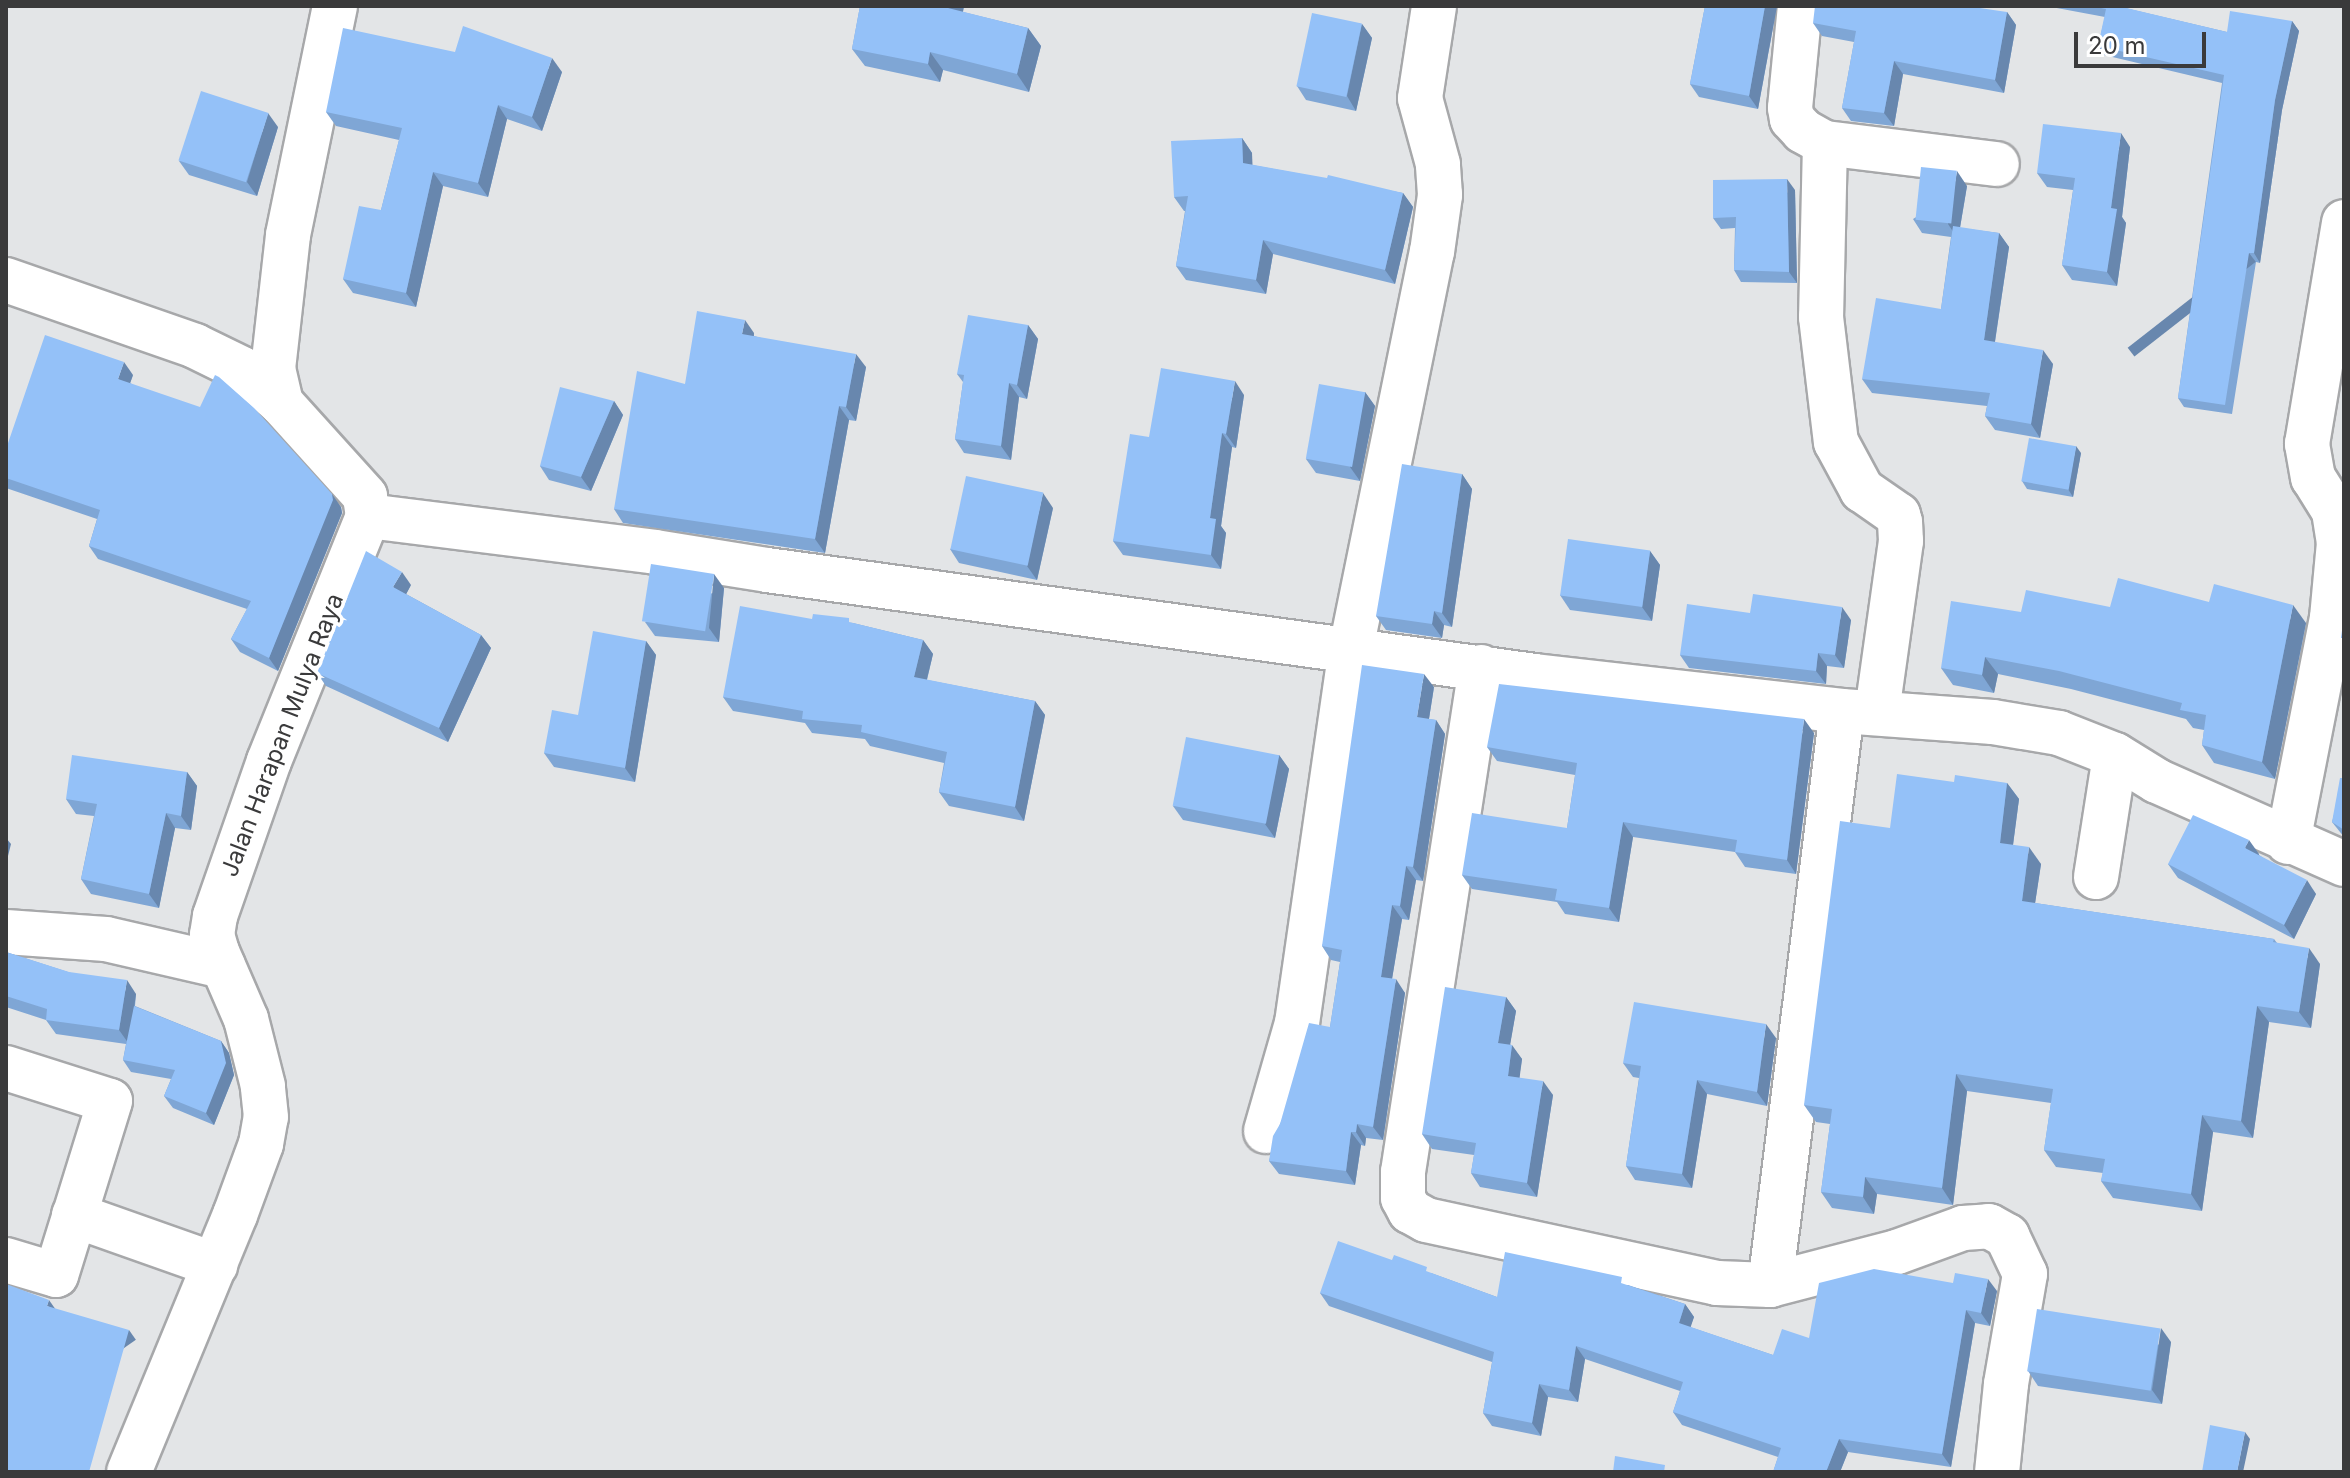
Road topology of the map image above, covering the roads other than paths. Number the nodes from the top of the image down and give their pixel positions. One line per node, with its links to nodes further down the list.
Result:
1 (335, 6): 8 (street)
2 (1434, 6): 10 (street)
3 (1800, 6): 4 (street)
4 (1825, 143): 5 (street); 12 (street)
5 (1997, 164)
6 (2344, 222): 14 (street)
7 (6, 280): 8 (street)
8 (281, 403): 9 (street)
9 (368, 516): 10 (street); 18 (street, Jalan Harapan Mulya Raya)
10 (1351, 649): 11 (street); 20 (street)
11 (1481, 667): 12 (street); 24 (street)
12 (1859, 711): 13 (street); 24 (street)
13 (2115, 755): 14 (street); 16 (street)
14 (2288, 842): 15 (street)
15 (2344, 864)
16 (2096, 877)
17 (6, 932): 18 (street)
18 (223, 966): 23 (street, Jalan Harapan Mulya Raya)
19 (6, 1068): 21 (street)
20 (1266, 1131)
21 (74, 1215): 22 (street); 23 (street)
22 (6, 1260)
23 (215, 1265): 25 (street, Jalan Harapan Mulya Raya)
24 (1770, 1285): 26 (street)
25 (129, 1472)
26 (1997, 1472)

